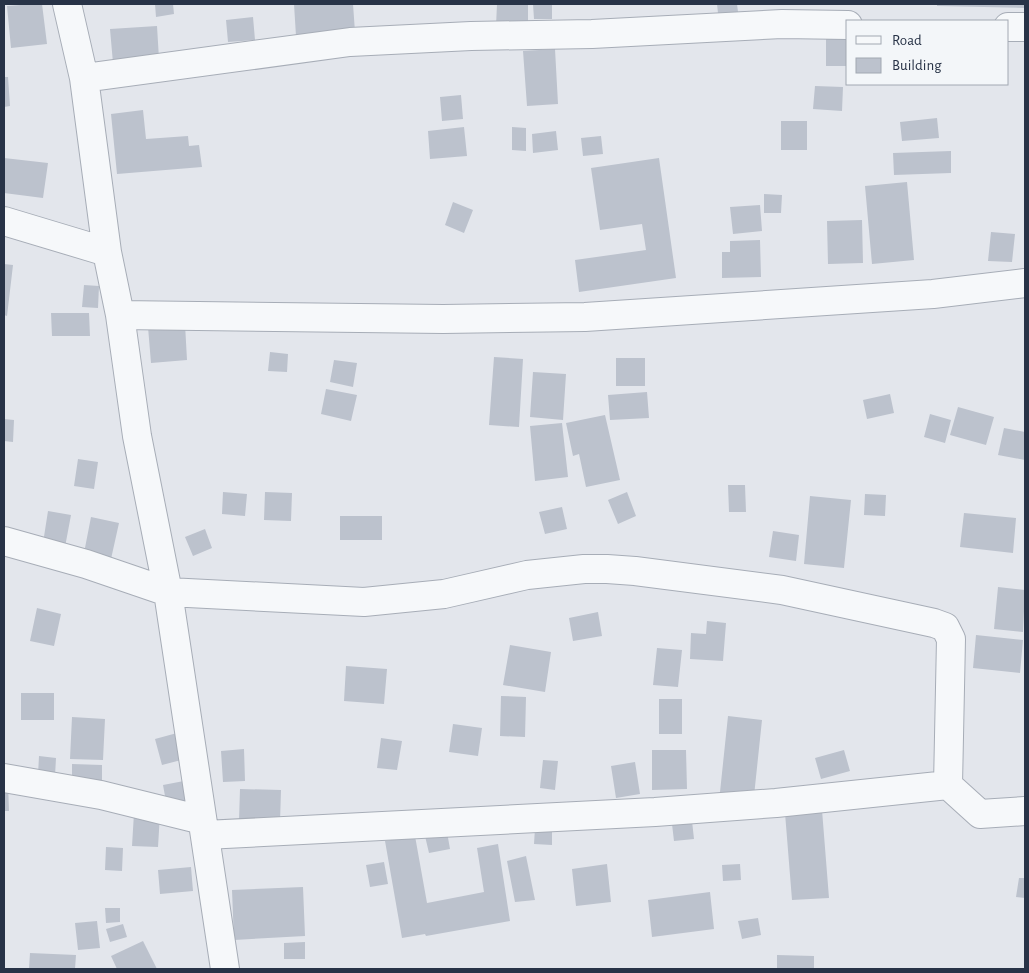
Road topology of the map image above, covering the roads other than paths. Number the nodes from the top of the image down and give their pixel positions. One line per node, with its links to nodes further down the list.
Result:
1 (67, 4): 5 (street)
2 (846, 25): 5 (street)
3 (1009, 27): 4 (street)
4 (1025, 27)
5 (84, 78): 7 (street)
6 (4, 221): 7 (street)
7 (107, 252): 9 (street)
8 (1025, 283): 9 (street)
9 (120, 315): 11 (street)
10 (4, 541): 11 (street)
11 (168, 592): 13 (street); 15 (street)
12 (4, 778): 15 (street)
13 (948, 785): 14 (street); 15 (street)
14 (1025, 811)
15 (204, 827): 16 (street)
16 (225, 969)

